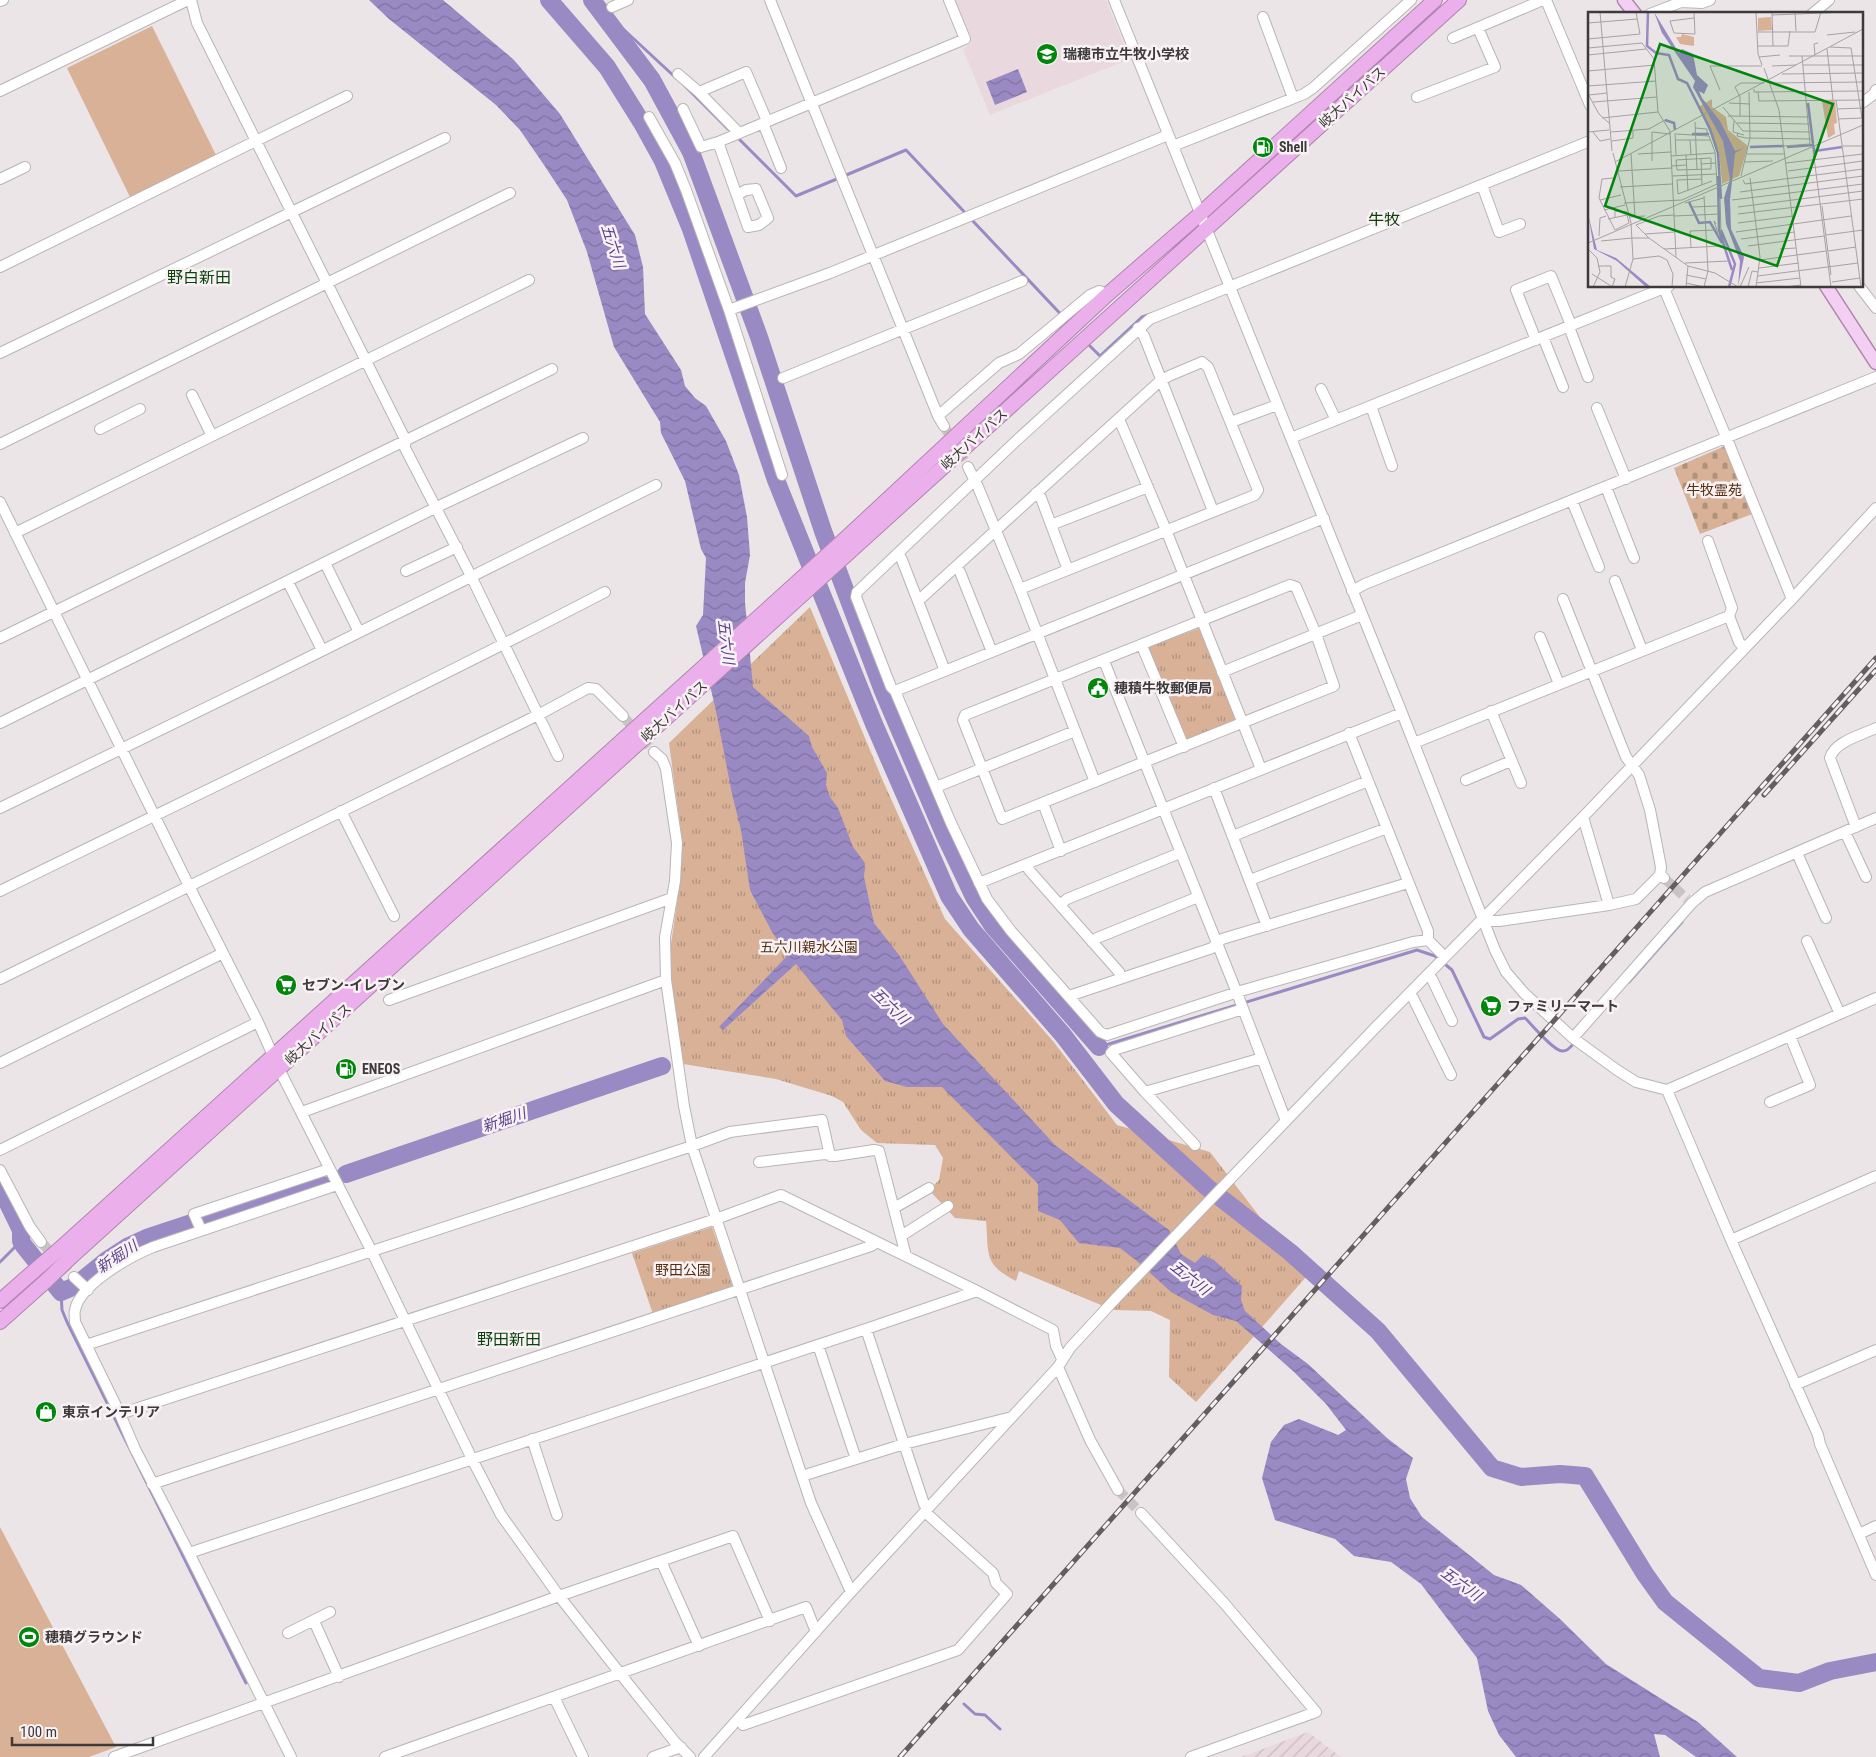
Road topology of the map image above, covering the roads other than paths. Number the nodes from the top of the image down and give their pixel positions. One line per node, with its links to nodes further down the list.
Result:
1 (190, 0): 22 (street); 36 (street)
2 (628, 0): 13 (street)
3 (770, 0): 29 (street)
4 (949, 0): 29 (street)
5 (1114, 0): 33 (street)
6 (1412, 0): 26 (street)
7 (1435, 0): 46 (highway, 岐大バイパス)
8 (1459, 0): 48 (highway, 岐大バイパス)
9 (1544, 0): 18 (street); 27 (street)
10 (1624, 0): 14 (main road)
11 (1710, 0): 15 (street)
12 (1829, 0): 16 (street)
13 (612, 7)
14 (1633, 12)
15 (1655, 12)
16 (1814, 12)
17 (1266, 19): 26 (street)
18 (1478, 28): 19 (street); 25 (street)
19 (1453, 38)
20 (678, 74): 23 (street)
21 (1876, 90): 28 (street)
22 (0, 92)
23 (699, 92): 32 (street); 34 (street)
24 (347, 96): 36 (street)
25 (1418, 97)
26 (1292, 98): 38 (street)
27 (1588, 100)
28 (1864, 101)
29 (812, 102): 32 (street); 49 (street)
30 (683, 109): 34 (street)
31 (650, 116): 61 (street)
32 (765, 122): 34 (street); 40 (street)
33 (1168, 135): 38 (street); 49 (street)
34 (730, 137): 44 (street)
35 (445, 138): 45 (street)
36 (256, 141): 45 (street); 50 (street)
37 (1588, 142): 42 (street)
38 (1172, 146): 46 (street)
39 (25, 167): 41 (street)
40 (781, 168)
41 (0, 179)
42 (1482, 185): 47 (street); 54 (street)
43 (510, 193): 53 (street)
44 (737, 195)
45 (292, 211): 53 (street); 67 (street)
46 (1200, 214): 48 (street); 59 (highway, 岐大バイパス)
47 (1520, 224)
48 (1207, 229): 54 (street); 114 (highway, 岐大バイパス)
49 (874, 255): 61 (street); 64 (street)
50 (0, 267)
51 (529, 280): 68 (street)
52 (1022, 281): 64 (street)
53 (327, 284): 68 (street); 93 (street)
54 (1230, 287): 63 (street); 78 (street)
55 (1663, 288): 62 (street)
56 (1665, 288): 92 (street)
57 (1827, 288): 66 (main road)
58 (1861, 288): 60 (street)
59 (1108, 294): 82 (street); 114 (highway, 岐大バイパス)
60 (1876, 308)
61 (729, 310): 96 (street)
62 (1570, 326): 65 (street); 65 (street); 71 (street)
63 (1138, 328): 74 (street); 98 (street)
64 (904, 329): 73 (street); 82 (street)
65 (1539, 338): 75 (street); 79 (street)
66 (1872, 349): 69 (main road)
67 (0, 354)
68 (365, 360): 88 (street); 91 (street)
69 (1876, 363)
70 (552, 368): 91 (street)
71 (1588, 377)
72 (1876, 377): 92 (street)
73 (782, 378)
74 (1160, 381): 83 (street); 85 (street); 107 (street)
75 (1563, 387)
76 (1321, 389): 84 (street)
77 (192, 395): 88 (street)
78 (1277, 405): 85 (street); 90 (street)
79 (1371, 406): 84 (street); 94 (street)
80 (140, 408): 87 (street)
81 (1597, 408): 97 (street)
82 (938, 416): 86 (street)
83 (1119, 419): 100 (street); 102 (street)
84 (1336, 420): 90 (street)
85 (1231, 422): 107 (street)
86 (944, 426)
87 (100, 429)
88 (212, 436): 112 (street)
89 (583, 438): 105 (street)
90 (1291, 438): 108 (street)
91 (405, 439): 105 (street); 133 (street)
92 (1727, 439): 97 (street); 131 (street)
93 (0, 444)
94 (1392, 466)
95 (968, 467): 98 (street)
96 (782, 475)
97 (1626, 479): 101 (street)
98 (975, 481): 110 (street); 116 (street)
99 (656, 485): 124 (street)
100 (1148, 487): 109 (street); 111 (street)
101 (1606, 488): 103 (street); 117 (street)
102 (1036, 493): 109 (street); 110 (street)
103 (1572, 501): 120 (street); 128 (street)
104 (0, 502): 112 (street)
105 (437, 507): 115 (street); 118 (street)
106 (1876, 508): 131 (street)
107 (1213, 512): 111 (street)
108 (1324, 518): 123 (street); 128 (street)
109 (1051, 525): 121 (street)
110 (996, 530): 119 (street); 127 (street)
111 (1166, 530): 121 (street); 123 (street)
112 (15, 532): 133 (street)
113 (1708, 541): 135 (street)
114 (848, 544): 156 (highway, 岐大バイパス)
115 (457, 547): 122 (street); 124 (street)
116 (898, 553): 132 (street); 155 (street)
117 (1634, 558)
118 (325, 563): 126 (street); 137 (street)
119 (956, 567): 132 (street); 147 (street)
120 (1599, 568)
121 (1068, 570): 127 (street)
122 (406, 571)
123 (1183, 575): 136 (street); 138 (street)
124 (471, 576): 137 (street); 142 (street)
125 (1615, 581): 146 (street)
126 (288, 582): 145 (street); 152 (street)
127 (1020, 589): 138 (street)
128 (1352, 591): 134 (street)
129 (605, 592): 142 (street)
130 (1563, 599): 150 (street)
131 (1792, 599): 144 (street)
132 (918, 601): 149 (street)
133 (54, 611): 141 (street); 152 (street)
134 (1362, 615): 139 (street); 158 (street)
135 (1729, 616): 144 (street); 146 (street)
136 (1202, 621): 139 (street); 143 (street); 151 (street)
137 (359, 632): 145 (street)
138 (1037, 634): 147 (street); 153 (street)
139 (1316, 634): 151 (street); 162 (street)
140 (1540, 637): 154 (street)
141 (0, 638)
142 (504, 644): 159 (street); 186 (street)
143 (1142, 646): 148 (street); 167 (street)
144 (1744, 648): 173 (street)
145 (322, 650): 168 (street)
146 (1642, 650): 150 (street)
147 (992, 652): 149 (street)
148 (1104, 661): 153 (street); 172 (street)
149 (946, 671): 155 (street)
150 (1591, 671): 154 (street); 173 (street)
151 (1222, 672): 162 (street)
152 (88, 680): 161 (street); 168 (street)
153 (1055, 680): 164 (street); 174 (street)
154 (1559, 684): 157 (street)
155 (896, 692): 180 (street)
156 (669, 706): 232 (highway, 岐大バイパス); 235 (highway, 岐大バイパス)
157 (1491, 712): 166 (street); 171 (street)
158 (1402, 713): 165 (street); 166 (street)
159 (538, 715): 160 (street); 170 (street); 185 (street)
160 (623, 716)
161 (0, 723)
162 (1243, 723): 167 (street); 175 (street)
163 (1876, 728): 189 (street)
164 (1075, 731): 174 (street); 178 (street)
165 (1349, 733): 175 (street); 177 (street)
166 (1414, 743): 209 (street)
167 (1184, 747): 172 (street)
168 (122, 748): 183 (street); 186 (street)
169 (654, 752): 204 (street)
170 (558, 756)
171 (1511, 761): 176 (street); 179 (street)
172 (1145, 762): 178 (street); 184 (street)
173 (1632, 765): 187 (street); 206 (street)
174 (983, 768): 180 (street); 182 (street)
175 (1261, 769): 181 (street)
176 (1466, 780)
177 (1368, 781): 190 (street); 192 (street)
178 (1095, 782): 182 (street)
179 (1520, 783)
180 (936, 787): 199 (street)
181 (1214, 788): 184 (street); 192 (street)
182 (1044, 803): 193 (street)
183 (0, 808)
184 (1163, 809): 193 (street); 194 (street)
185 (340, 811): 201 (street); 207 (street)
186 (155, 816): 201 (street); 202 (street)
187 (1583, 817): 206 (street); 209 (street)
188 (1876, 818): 189 (street)
189 (1856, 827): 191 (street)
190 (1387, 828): 198 (street); 200 (street)
191 (1845, 832): 195 (street); 197 (street)
192 (1233, 836): 198 (street)
193 (1062, 850): 196 (street)
194 (1180, 853): 203 (street); 205 (street)
195 (1797, 853): 208 (street); 231 (street)
196 (1027, 864): 199 (street); 205 (street)
197 (1866, 877)
198 (1250, 880): 210 (street)
199 (979, 883): 223 (street)
200 (1408, 883): 210 (street); 211 (street)
201 (189, 886): 215 (street); 219 (street)
202 (0, 892)
203 (1198, 897): 213 (street); 214 (street)
204 (672, 898): 220 (street); 225 (street)
205 (1060, 905): 213 (street)
206 (1609, 905): 209 (street)
207 (394, 916)
208 (1826, 918)
209 (1482, 920): 216 (street); 231 (street)
210 (1267, 926): 214 (street)
211 (1428, 940): 216 (street); 221 (street)
212 (1808, 941): 227 (street)
213 (1092, 942): 218 (street)
214 (1216, 944): 218 (street); 221 (street)
215 (223, 953): 229 (street); 234 (street)
216 (1445, 957): 217 (street)
217 (1428, 975): 222 (street); 228 (street)
218 (1121, 978): 223 (street)
219 (0, 979)
220 (666, 980): 240 (street); 243 (street)
221 (1237, 993): 223 (street); 226 (street)
222 (1409, 994): 236 (street); 241 (street)
223 (1069, 996)
224 (1876, 998): 227 (street)
225 (389, 1000)
226 (1243, 1009): 233 (street); 238 (street)
227 (1840, 1014): 230 (street)
228 (1452, 1021)
229 (258, 1022): 232 (street); 244 (street)
230 (1790, 1036): 237 (street); 239 (street)
231 (1573, 1038): 237 (street)
232 (272, 1055): 235 (street); 260 (highway, 岐大バイパス)
233 (1262, 1058): 238 (street); 241 (street)
234 (0, 1063)
235 (279, 1069): 240 (street); 260 (highway, 岐大バイパス)
236 (1451, 1075)
237 (1667, 1090): 257 (street)
238 (1145, 1092): 242 (street)
239 (1770, 1102)
240 (302, 1112): 247 (street)
241 (1286, 1121): 275 (street)
242 (1195, 1145)
243 (692, 1146): 245 (street); 254 (street); 261 (street)
244 (0, 1150)
245 (830, 1156): 246 (street); 253 (street)
246 (759, 1162)
247 (330, 1169): 250 (street); 255 (street)
248 (0, 1170): 258 (street)
249 (1876, 1176): 257 (street)
250 (337, 1184): 255 (street); 261 (street)
251 (929, 1188): 253 (street)
252 (948, 1206): 256 (street)
253 (894, 1208): 256 (street)
254 (716, 1219): 259 (street); 265 (street); 268 (street)
255 (201, 1230): 264 (street)
256 (901, 1236): 262 (street)
257 (1731, 1240): 276 (street)
258 (40, 1242)
259 (877, 1242): 262 (street); 265 (street)
260 (67, 1252): 267 (highway, 岐大バイパス, bridge); 269 (highway, 岐大バイパス, bridge)
261 (372, 1252): 268 (street); 271 (street)
262 (906, 1256): 266 (street)
263 (74, 1276): 264 (street)
264 (86, 1289): 271 (street)
265 (740, 1290): 274 (street); 277 (street)
266 (977, 1291): 270 (street); 275 (street)
267 (0, 1301)
268 (405, 1320): 277 (street); 278 (street)
269 (0, 1322)
270 (866, 1329): 272 (street); 281 (street)
271 (86, 1345): 278 (street)
272 (818, 1345): 274 (street); 283 (street)
273 (1876, 1350): 276 (street)
274 (764, 1363): 280 (street); 284 (street)
275 (1060, 1363): 279 (street); 286 (street)
276 (1795, 1385): 291 (street)
277 (439, 1390): 282 (street); 285 (street)
278 (120, 1414): 285 (street)
279 (1012, 1416): 281 (street); 287 (street)
280 (532, 1439): 282 (street); 289 (street)
281 (904, 1444): 283 (street); 287 (street)
282 (472, 1459): 292 (street); 296 (street)
283 (856, 1459): 284 (street)
284 (802, 1476): 295 (street)
285 (152, 1484): 292 (street)
286 (1118, 1490)
287 (926, 1510): 295 (street); 307 (street)
288 (1141, 1514): 316 (street)
289 (557, 1515)
290 (1876, 1526): 291 (street)
291 (1859, 1534): 294 (street)
292 (189, 1553): 306 (street)
293 (661, 1561): 296 (street); 299 (street); 302 (street)
294 (1876, 1575)
295 (851, 1592): 300 (street)
296 (559, 1596): 303 (street); 304 (street)
297 (330, 1612): 298 (street)
298 (314, 1621): 301 (street); 304 (street)
299 (770, 1621): 300 (street); 302 (street)
300 (816, 1632): 315 (street)
301 (288, 1633)
302 (699, 1646): 303 (street)
303 (620, 1673): 305 (street); 308 (street)
304 (339, 1677): 306 (street)
305 (554, 1697): 311 (street); 312 (street)
306 (265, 1703): 309 (street); 310 (street)
307 (743, 1725)
308 (681, 1747): 313 (street); 314 (street)
309 (114, 1757)
310 (290, 1757)
311 (385, 1757)
312 (583, 1757)
313 (653, 1757)
314 (690, 1757)
315 (704, 1757)
316 (1191, 1757)

